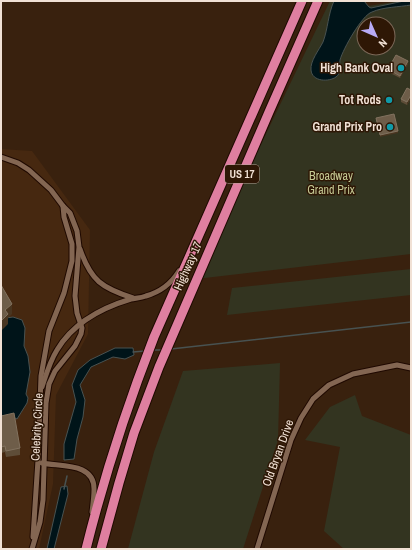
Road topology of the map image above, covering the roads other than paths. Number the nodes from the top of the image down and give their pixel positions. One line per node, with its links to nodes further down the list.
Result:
1 (302, 1): 6 (highway, Highway 17 / US 17)
2 (318, 1): 17 (highway, Highway 17 / US 17)
3 (1, 158): 4 (street, Celebrity Circle)
4 (63, 206): 5 (street, Celebrity Circle); 10 (street, Celebrity Circle)
5 (79, 247): 7 (street); 8 (street, Celebrity Circle)
6 (190, 256): 7 (street); 13 (highway, Highway 17 / US 17)
7 (133, 298): 8 (street)
8 (81, 324): 10 (street); 12 (street, Celebrity Circle)
9 (411, 368): 18 (street, Old Bryan Drive)
10 (41, 390): 11 (street, Celebrity Circle)
11 (38, 460): 12 (street); 14 (street, Celebrity Circle)
12 (45, 463): 13 (street); 14 (street, Celebrity Circle)
13 (92, 524): 16 (highway, Highway 17 / US 17)
14 (33, 542): 15 (street, Celebrity Circle)
15 (32, 549)
16 (86, 549)
17 (101, 549)
18 (257, 549)

